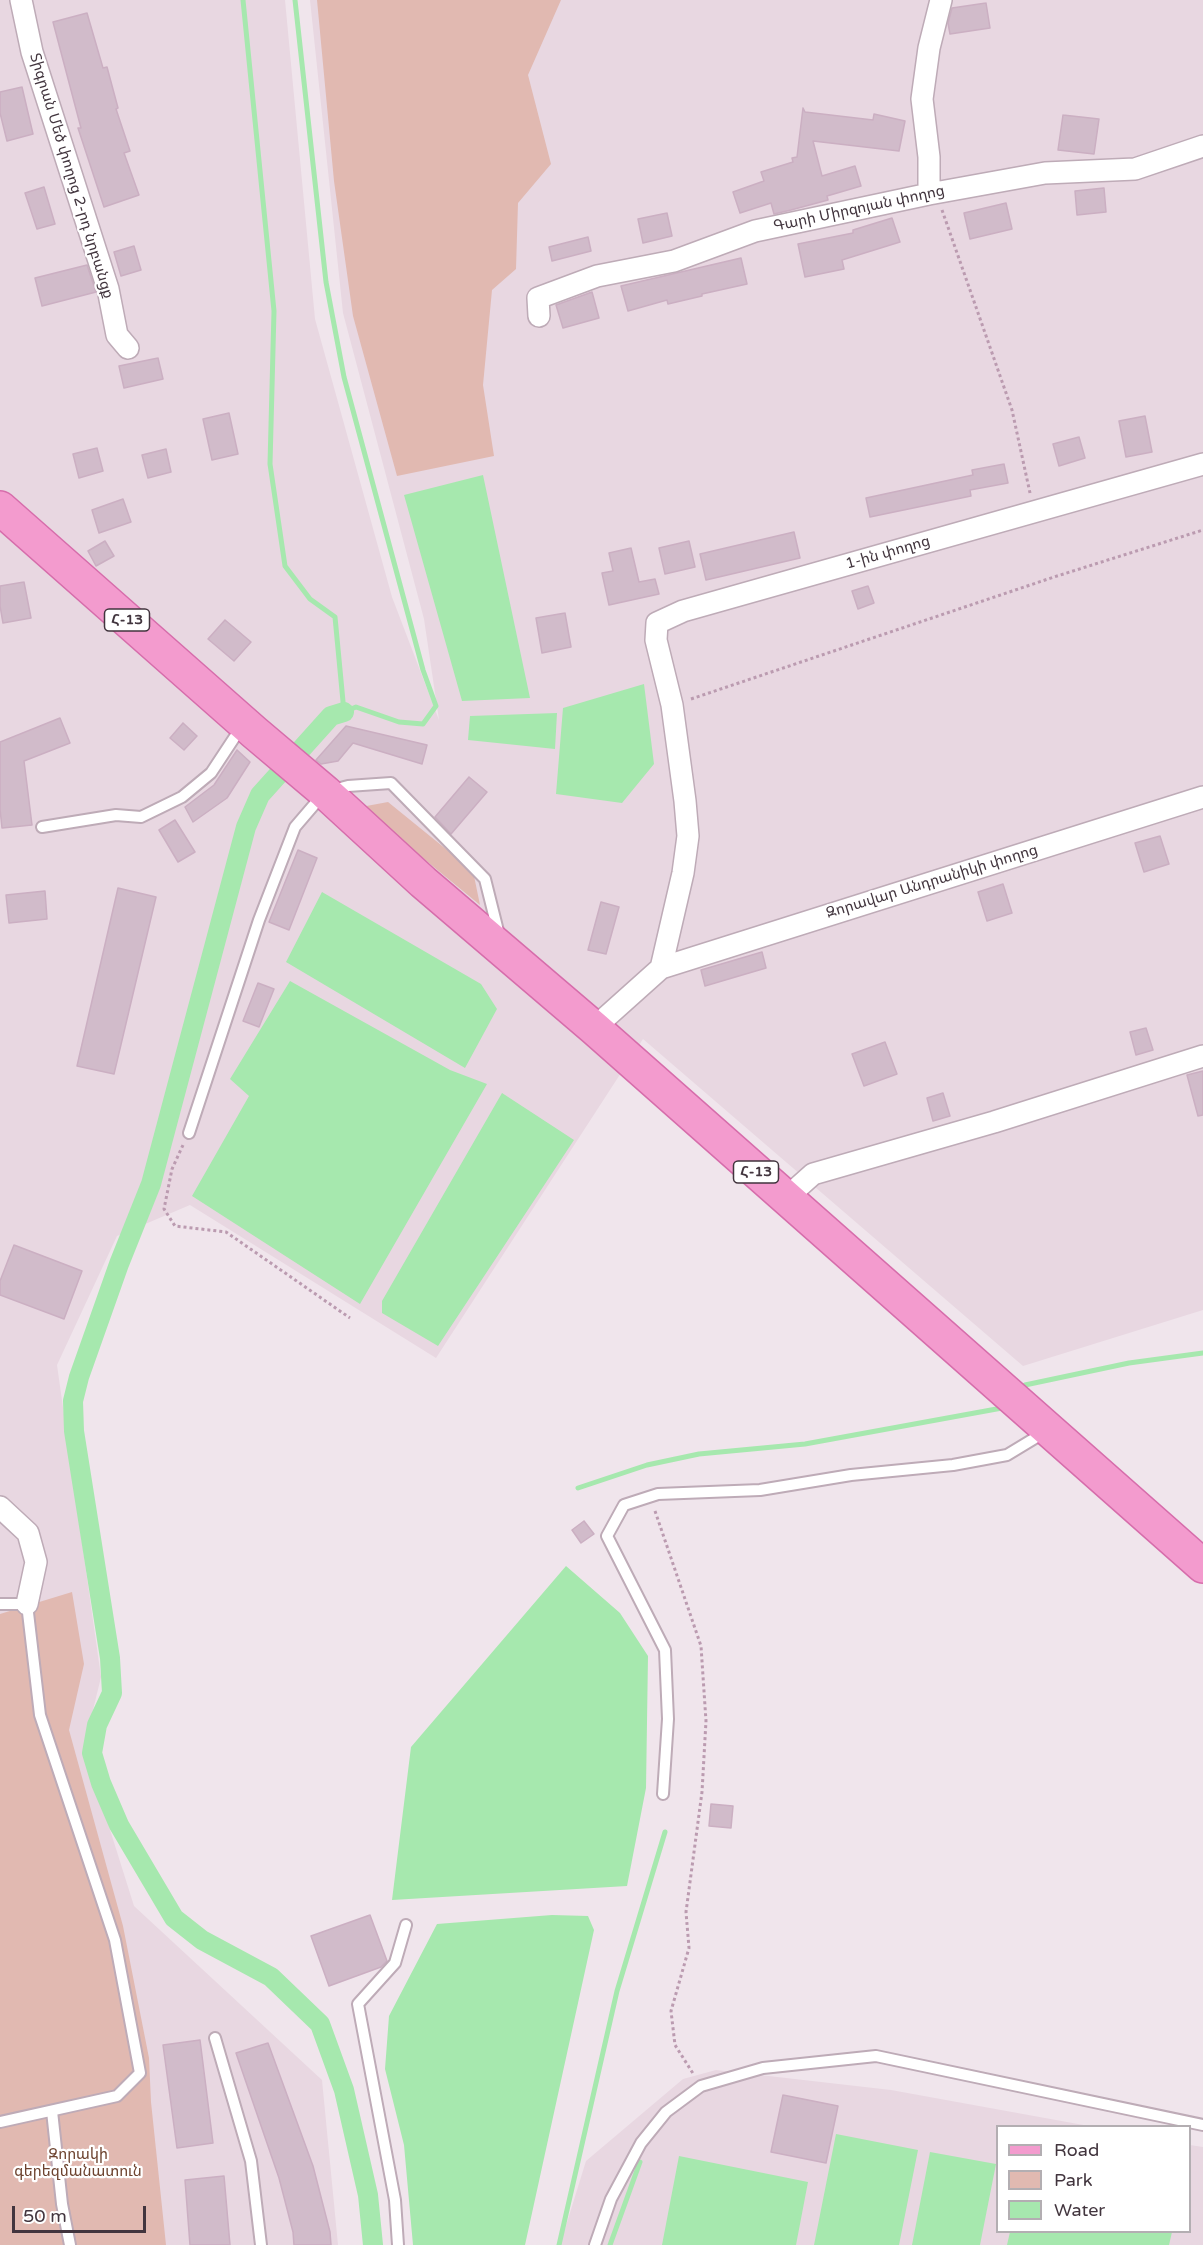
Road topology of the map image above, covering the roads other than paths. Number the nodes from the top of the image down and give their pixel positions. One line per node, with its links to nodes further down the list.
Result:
1 (21, 0): 6 (street, Տիգրան Մեծ փողոց 2-րդ նրբանցք)
2 (941, 0): 4 (street)
3 (1203, 146): 4 (street, Գարի Միրզոյան փողոց)
4 (930, 194): 5 (street, Գարի Միրզոյան փողոց)
5 (539, 316)
6 (128, 348)
7 (1203, 465): 14 (street, 1-ին փողոց)
8 (0, 508): 9 (main road, Հ-13)
9 (249, 728): 10 (main road, Հ-13); 12 (lane)
10 (317, 785): 13 (main road, Հ-13); 13 (lane); 17 (lane)
11 (1203, 797): 14 (street, Զորավար Անդրանիկի փողոց)
12 (42, 827)
13 (504, 952): 15 (main road, Հ-13)
14 (661, 968): 15 (street)
15 (594, 1028): 18 (main road, Հ-13)
16 (1203, 1056): 18 (street)
17 (189, 1133)
18 (785, 1198): 19 (main road, Հ-13)
19 (1048, 1430): 21 (main road, Հ-13); 24 (lane)
20 (0, 1507): 23 (street)
21 (1203, 1566)
22 (0, 1604): 23 (lane)
23 (27, 1604): 27 (lane)
24 (663, 1794)
25 (406, 1925): 32 (lane)
26 (215, 2038): 31 (lane)
27 (52, 2110): 28 (lane); 30 (lane)
28 (0, 2122)
29 (1203, 2125): 33 (lane)
30 (70, 2245)
31 (261, 2245)
32 (398, 2245)
33 (595, 2245)

